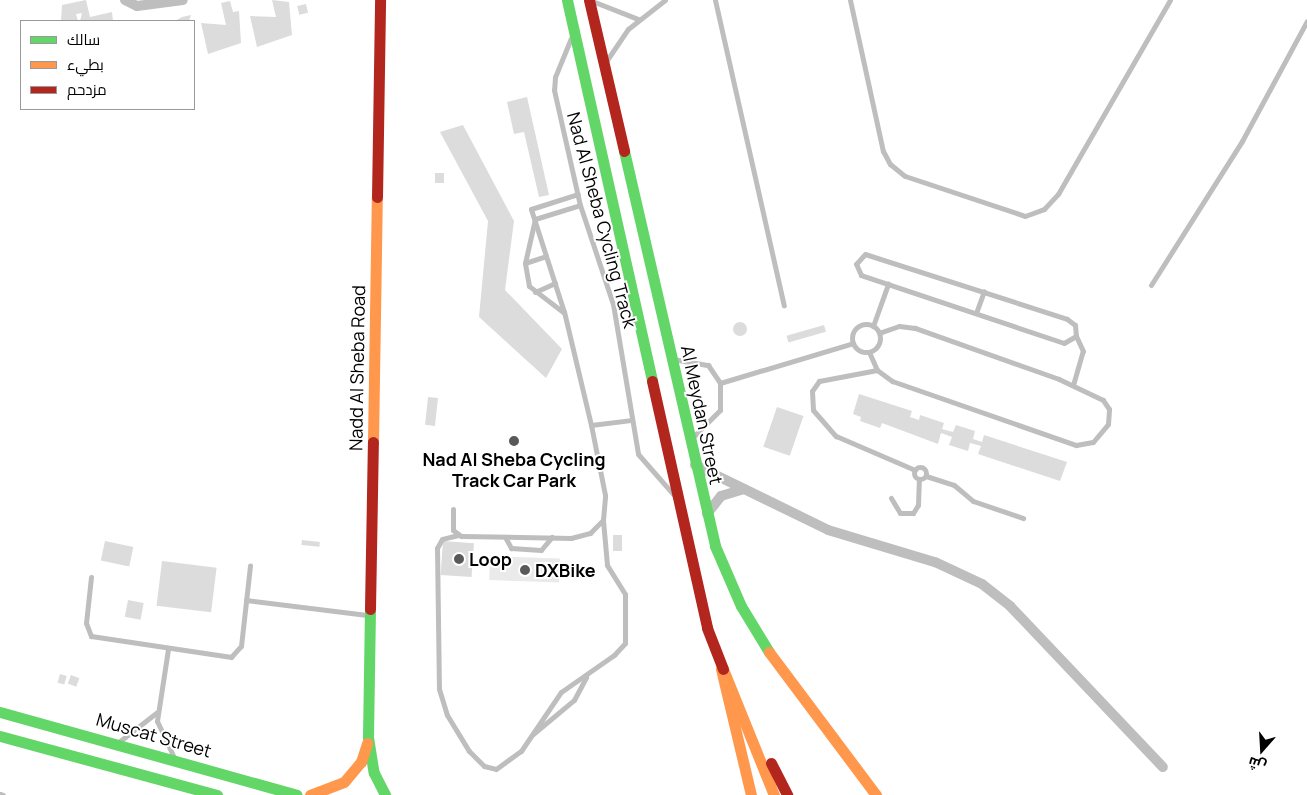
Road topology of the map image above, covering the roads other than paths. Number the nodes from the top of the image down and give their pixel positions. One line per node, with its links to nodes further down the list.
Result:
1 (125, 0): 2 (street)
2 (183, 0)
3 (380, 0): 56 (street, Nadd Al Sheba Road)
4 (567, 0): 12 (street)
5 (590, 0): 10 (lane); 13 (street, Al Meydan Street)
6 (665, 0): 10 (lane)
7 (715, 0): 24 (lane)
8 (850, 0): 9 (lane)
9 (1170, 0)
10 (638, 19): 13 (lane)
11 (1307, 21): 21 (lane)
12 (574, 30): 14 (lane, Nad Al Sheba Cycling Track); 44 (street)
13 (604, 65): 32 (street, Al Meydan Street)
14 (578, 194): 15 (lane, Nad Al Sheba Cycling Track); 16 (lane)
15 (580, 205): 16 (lane); 36 (lane, Nad Al Sheba Cycling Track)
16 (535, 219): 17 (lane); 18 (lane)
17 (546, 256): 18 (lane); 19 (lane)
18 (525, 263): 23 (lane)
19 (555, 283): 23 (lane); 25 (lane)
20 (888, 284): 22 (lane); 26 (lane); 27 (lane)
21 (1151, 285)
22 (984, 291): 26 (lane); 29 (lane)
23 (534, 292): 25 (lane)
24 (784, 305)
25 (564, 312): 37 (lane)
26 (976, 314): 29 (lane)
27 (873, 326): 28 (lane); 30 (lane)
28 (879, 333): 31 (lane); 35 (lane)
29 (1076, 336): 35 (lane)
30 (852, 344): 31 (lane); 34 (lane)
31 (869, 352): 33 (lane)
32 (672, 359): 34 (lane); 38 (street, Al Meydan Street)
33 (877, 370): 35 (lane); 40 (lane)
34 (720, 383): 38 (lane)
35 (1073, 386)
36 (629, 420): 37 (lane); 44 (lane, Nad Al Sheba Cycling Track)
37 (591, 425): 49 (lane)
38 (688, 440): 39 (street, Al Meydan Street)
39 (694, 465): 43 (street); 47 (street, Al Meydan Street)
40 (915, 470): 41 (lane); 42 (lane)
41 (926, 476): 42 (lane); 48 (lane)
42 (919, 479): 45 (lane)
43 (745, 488): 47 (street); 68 (street)
44 (675, 496): 58 (street)
45 (891, 498)
46 (453, 509): 50 (lane)
47 (706, 515): 76 (street, Al Meydan Street)
48 (1023, 518)
49 (603, 520): 52 (lane); 59 (lane)
50 (458, 535): 51 (lane); 63 (lane)
51 (505, 537): 52 (lane); 52 (lane)
52 (552, 537)
53 (250, 566): 55 (lane)
54 (91, 577): 57 (lane)
55 (246, 600): 56 (lane); 57 (lane)
56 (370, 615): 65 (street, Nadd Al Sheba Road)
57 (168, 649): 62 (lane)
58 (721, 669): 60 (street); 73 (street)
59 (586, 677): 63 (lane); 63 (lane)
60 (739, 706): 74 (street); 75 (street)
61 (0, 712): 66 (street, Muscat Street)
62 (157, 712): 66 (lane); 67 (lane)
63 (533, 734)
64 (0, 736): 69 (street)
65 (368, 737): 71 (street, Nadd Al Sheba Road); 72 (street, Nadd Al Sheba Road)
66 (118, 742): 67 (street, Muscat Street)
67 (175, 758): 70 (street, Muscat Street)
68 (1163, 767)
69 (218, 795)
70 (299, 795)
71 (310, 795)
72 (385, 795)
73 (751, 795)
74 (774, 795)
75 (787, 795)
76 (876, 795)

